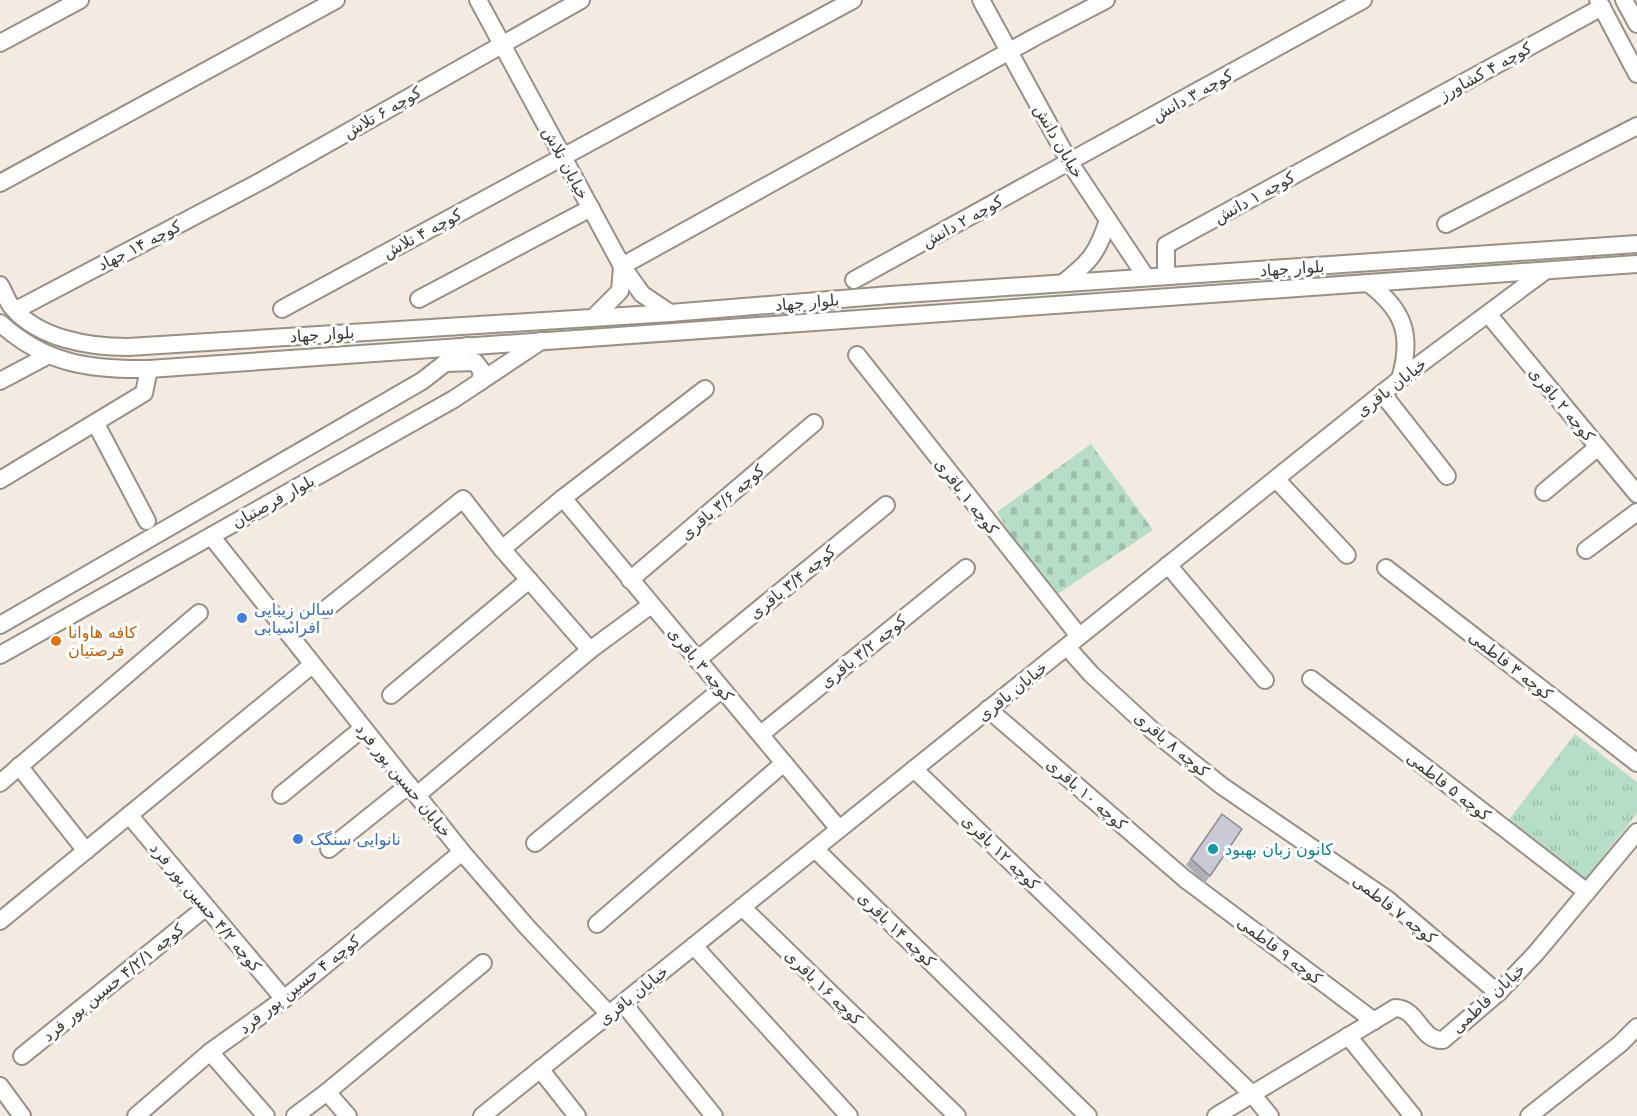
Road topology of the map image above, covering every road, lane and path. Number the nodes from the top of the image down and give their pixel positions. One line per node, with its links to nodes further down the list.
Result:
1 (80, 0): 12 (street)
2 (336, 0): 21 (street)
3 (478, 0): 13 (street, خیابان تلاش)
4 (581, 0): 13 (street, کوچه ۶ تلاش)
5 (853, 0): 18 (street, کوچه ۴ تلاش)
6 (981, 0): 14 (street, خیابان دانش)
7 (1106, 0): 14 (street)
8 (1363, 0): 19 (street, کوچه ۳ دانش)
9 (1624, 0): 11 (street)
10 (1600, 4): 15 (street); 17 (street, کوچه ۴ کشاورز)
11 (1637, 24)
12 (0, 43)
13 (502, 44): 18 (street, خیابان تلاش); 20 (street, کوچه ۶ تلاش)
14 (1010, 52): 19 (street, خیابان دانش); 27 (street)
15 (1637, 74)
16 (1637, 126): 24 (street)
17 (1369, 135): 29 (street, کوچه ۱ دانش)
18 (563, 157): 22 (street, خیابان تلاش); 36 (street, کوچه ۴ تلاش)
19 (1070, 163): 23 (street, خیابان دانش); 31 (street, کوچه ۲ دانش)
20 (263, 180): 37 (street, کوچه ۱۴ جهاد)
21 (0, 183)
22 (591, 208): 27 (street, خیابان تلاش); 35 (street)
23 (1108, 220): 30 (street, خیابان دانش); 32 (street)
24 (1446, 224)
25 (1637, 244): 29 (street, بلوار جهاد)
26 (1637, 264): 28 (street, بلوار جهاد)
27 (622, 266): 38 (street, خیابان تلاش); 40 (street)
28 (1546, 270): 33 (street, بلوار جهاد); 39 (street, خیابان باقری)
29 (1166, 276): 30 (street, بلوار جهاد)
30 (1146, 277): 32 (street, بلوار جهاد)
31 (854, 280)
32 (1063, 283): 38 (street, بلوار جهاد)
33 (1368, 283): 43 (street, بلوار جهاد); 50 (street)
34 (0, 285): 37 (street, بلوار جهاد)
35 (419, 299)
36 (282, 309)
37 (16, 310): 42 (street, بلوار جهاد)
38 (670, 313): 40 (street, بلوار جهاد)
39 (1488, 314): 50 (street, خیابان باقری); 57 (street, کوچه ۲ باقری)
40 (594, 317): 42 (street, بلوار جهاد)
41 (0, 323): 46 (street, بلوار جهاد)
42 (355, 332): 45 (street)
43 (542, 341): 44 (street, بلوار جهاد); 52 (street, بلوار فرصتیان)
44 (467, 346): 45 (street, بلوار جهاد); 48 (street, بلوار فرصتیان)
45 (356, 354): 49 (street, بلوار جهاد)
46 (49, 355): 49 (street, بلوار جهاد); 51 (street)
47 (857, 355): 82 (street, کوچه ۱ باقری)
48 (445, 363): 52 (street); 77 (street, بلوار فرصتیان)
49 (149, 369): 56 (street)
50 (1400, 379): 54 (street, خیابان باقری)
51 (0, 381)
52 (480, 382): 67 (street, بلوار فرصتیان)
53 (705, 389): 63 (street)
54 (1382, 393): 58 (street); 59 (street, خیابان باقری)
55 (814, 423): 75 (street, کوچه ۳/۶ باقری)
56 (96, 424): 60 (street); 66 (street)
57 (1598, 447): 61 (street); 62 (street, کوچه ۲ باقری)
58 (1448, 476)
59 (1275, 479): 70 (street); 71 (street, خیابان باقری)
60 (0, 480)
61 (1544, 492)
62 (1637, 494)
63 (562, 498): 68 (street); 75 (street, کوچه ۳ باقری)
64 (886, 505): 85 (street, کوچه ۳/۴ باقری)
65 (1637, 512): 69 (street)
66 (147, 521)
67 (211, 536): 81 (street, بلوار فرصتیان); 86 (street, خیابان حسین پور فرد)
68 (502, 549): 74 (street); 78 (street)
69 (1586, 550)
70 (1347, 555)
71 (1168, 565): 82 (street, خیابان باقری); 88 (street)
72 (966, 568): 93 (street, کوچه ۳/۲ باقری)
73 (1386, 568): 95 (street, کوچه ۳ فاطمی)
74 (529, 580): 83 (street); 90 (street)
75 (630, 580): 76 (street, کوچه ۳ باقری)
76 (651, 605): 83 (street); 85 (street, کوچه ۳ باقری)
77 (30, 608): 80 (street, بلوار فرصتیان); 81 (street)
78 (326, 609)
79 (199, 613): 96 (street)
80 (0, 625)
81 (46, 629): 84 (street, بلوار فرصتیان)
82 (1073, 641): 91 (street, خیابان باقری); 103 (street, کوچه ۸ باقری)
83 (590, 650): 99 (street)
84 (0, 656)
85 (697, 660): 89 (street, کوچه ۳ باقری)
86 (312, 664): 92 (street, خیابان حسین پور فرد); 101 (street)
87 (1311, 679): 111 (street, کوچه ۵ فاطمی)
88 (1265, 680)
89 (722, 689): 93 (street, کوچه ۳ باقری); 105 (street)
90 (391, 695)
91 (988, 709): 97 (street, خیابان باقری); 110 (street, کوچه ۱۰ باقری)
92 (363, 728): 99 (street, خیابان حسین پور فرد); 100 (street)
93 (760, 734): 94 (street, کوچه ۳ باقری)
94 (784, 763): 102 (street, کوچه ۳ باقری); 115 (street)
95 (1637, 763)
96 (19, 766): 98 (street); 108 (street)
97 (914, 769): 102 (street, خیابان باقری); 130 (street, کوچه ۱۲ باقری)
98 (0, 783)
99 (413, 790): 106 (street); 109 (street, خیابان حسین پور فرد)
100 (281, 795)
101 (129, 815): 108 (street); 113 (street, کوچه ۴/۲ حسین پور فرد)
102 (839, 829): 107 (street, خیابان باقری)
103 (1287, 830): 118 (street, کوچه ۷ فاطمی)
104 (1637, 832): 111 (street, خیابان فاطمی)
105 (535, 843)
106 (329, 849)
107 (815, 849): 112 (street, خیابان باقری); 141 (street, کوچه ۱۴ باقری)
108 (86, 850): 114 (street)
109 (462, 852): 119 (street, کوچه ۴ حسین پور فرد); 121 (street, خیابان حسین پور فرد)
110 (1185, 879): 122 (street, کوچه ۹ فاطمی)
111 (1587, 892): 118 (street, خیابان فاطمی)
112 (742, 907): 116 (street, خیابان باقری); 140 (street, کوچه ۱۶ باقری)
113 (205, 908): 119 (street, کوچه ۴/۲ حسین پور فرد); 126 (street, کوچه ۴/۲/۱ حسین پور فرد)
114 (0, 921)
115 (597, 924)
116 (694, 946): 120 (street, خیابان باقری); 131 (street)
117 (483, 963): 129 (street)
118 (1498, 993): 122 (street, خیابان فاطمی)
119 (284, 999): 125 (street, کوچه ۴ حسین پور فرد)
120 (623, 1003): 121 (street, خیابان باقری); 139 (street)
121 (609, 1014): 127 (street, خیابان باقری)
122 (1374, 1021): 124 (street, خیابان فاطمی)
123 (1637, 1027): 145 (street)
124 (1348, 1036): 130 (street, خیابان فاطمی); 144 (street)
125 (210, 1052): 133 (street, کوچه ۴ حسین پور فرد); 134 (street)
126 (22, 1056)
127 (540, 1069): 137 (street, خیابان باقری); 138 (street)
128 (0, 1086): 132 (street)
129 (327, 1092): 135 (street); 136 (street)
130 (1252, 1094): 142 (street, خیابان فاطمی); 143 (street, کوچه ۱۲ باقری)
131 (845, 1112)
132 (22, 1116)
133 (136, 1116)
134 (266, 1116)
135 (295, 1116)
136 (348, 1116)
137 (482, 1116)
138 (577, 1116)
139 (714, 1116)
140 (957, 1116)
141 (1088, 1116)
142 (1216, 1116)
143 (1270, 1116)
144 (1413, 1116)
145 (1529, 1116)

